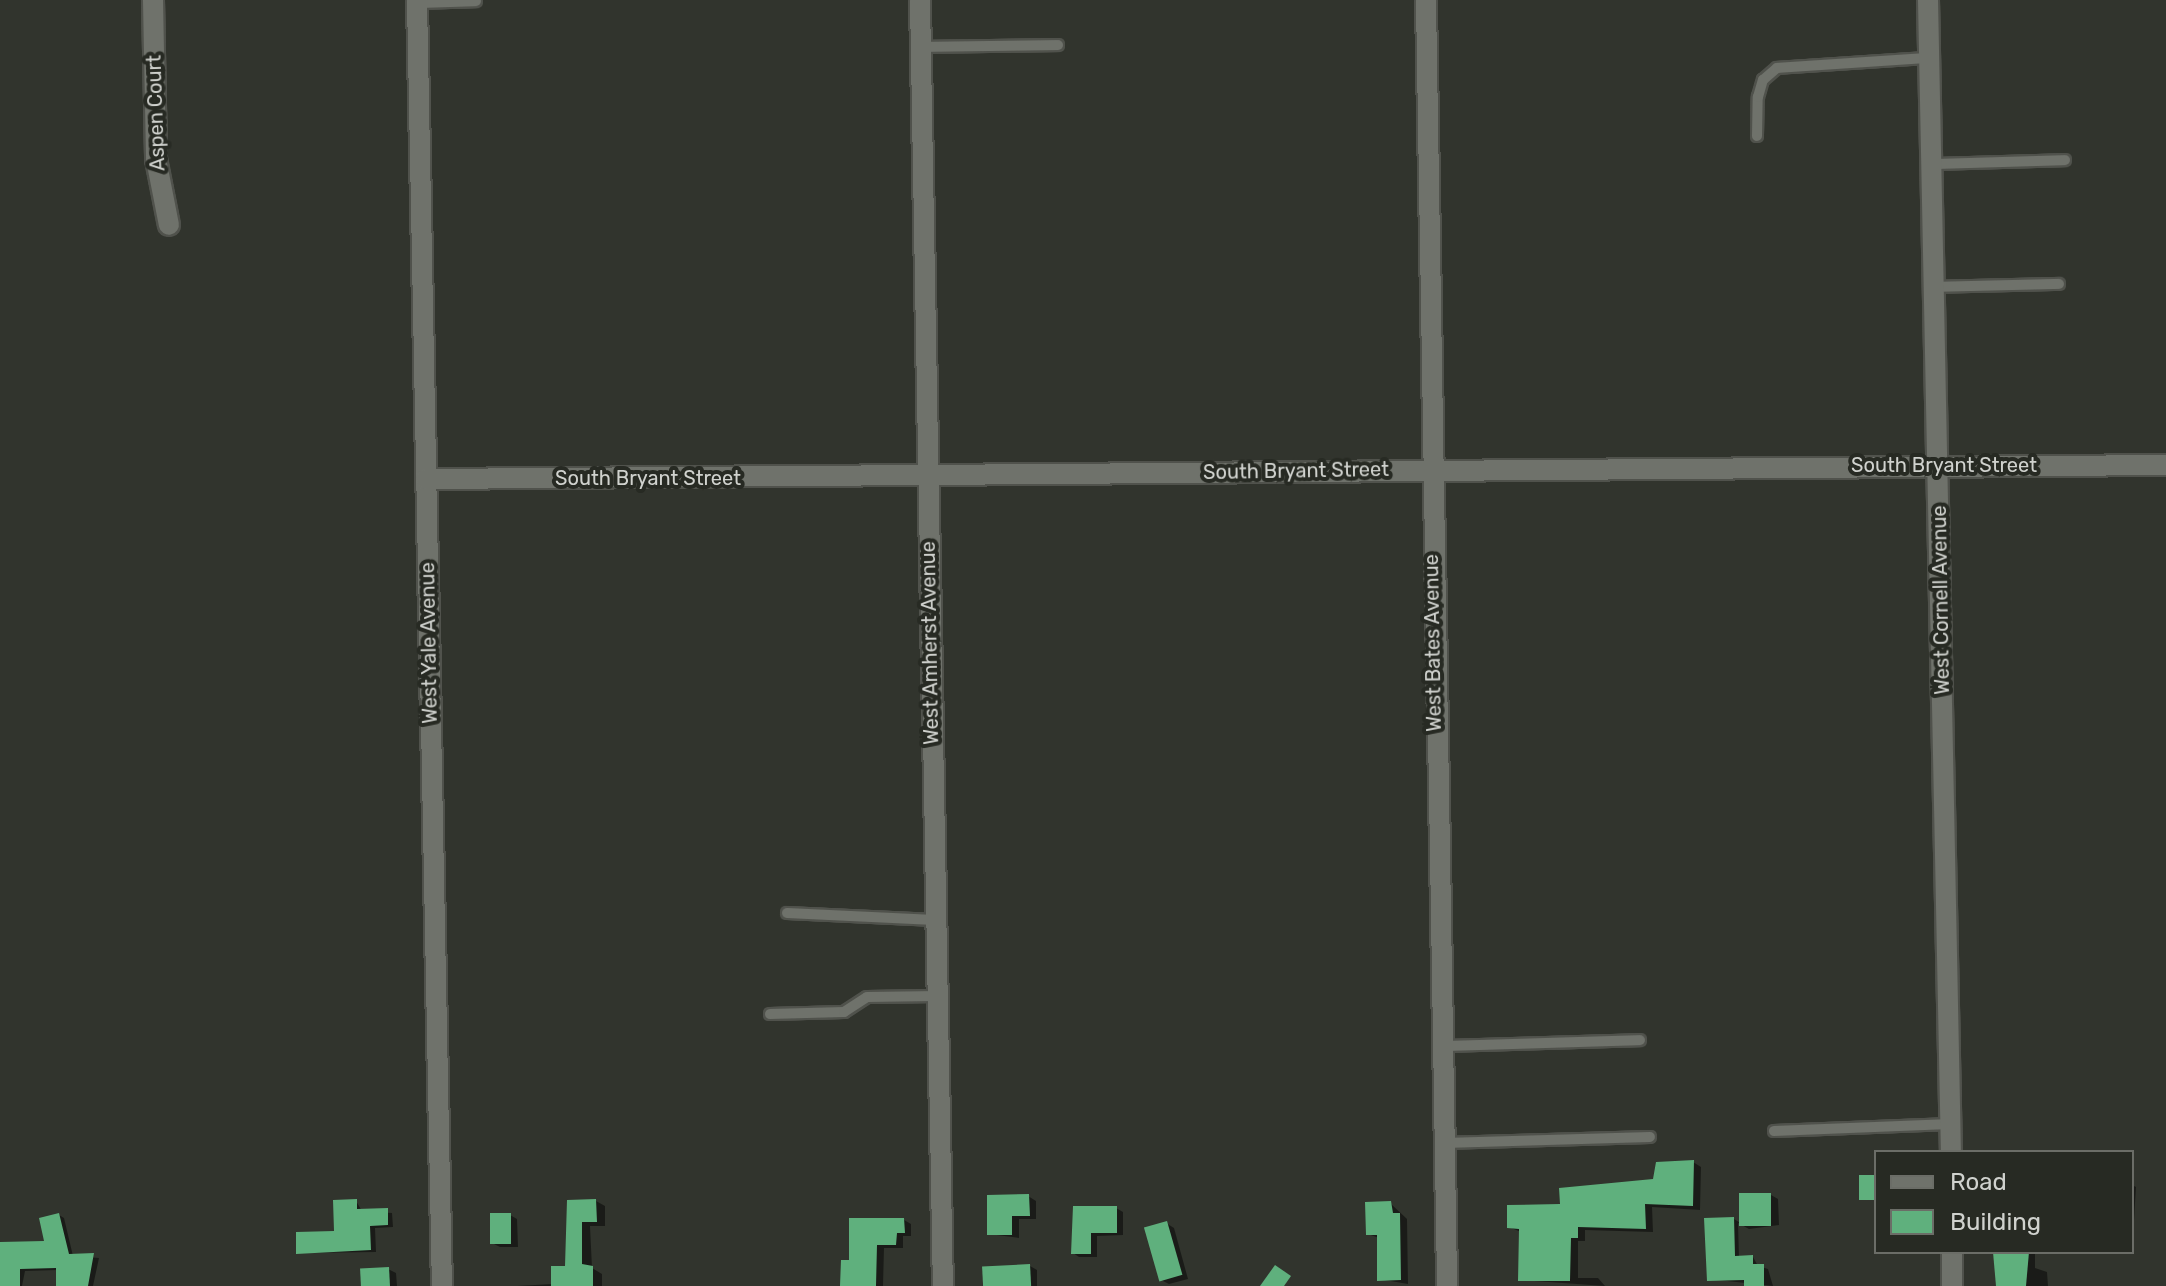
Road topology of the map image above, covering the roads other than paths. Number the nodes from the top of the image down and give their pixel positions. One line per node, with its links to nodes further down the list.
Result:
1 (153, 0): 13 (street, Aspen Court)
2 (920, 0): 8 (street, West Amherst Avenue)
3 (1426, 0): 18 (street, West Bates Avenue)
4 (1928, 0): 9 (street, West Cornell Avenue)
5 (476, 1): 6 (lane)
6 (417, 2): 20 (street, West Yale Avenue)
7 (1058, 45): 8 (lane)
8 (921, 47): 19 (street, West Amherst Avenue)
9 (1929, 58): 10 (lane); 12 (street, West Cornell Avenue)
10 (1757, 136)
11 (2065, 160): 12 (lane)
12 (1932, 164): 15 (street, West Cornell Avenue)
13 (169, 225)
14 (2059, 284): 15 (lane)
15 (1935, 287): 16 (street, West Cornell Avenue)
16 (1940, 465): 17 (street, South Bryant Street); 18 (street, South Bryant Street); 27 (street, West Cornell Avenue)
17 (2166, 465)
18 (1430, 470): 19 (street, South Bryant Street); 26 (street, West Bates Avenue)
19 (927, 476): 20 (street, South Bryant Street); 22 (street, West Amherst Avenue)
20 (426, 479): 33 (street, West Yale Avenue)
21 (787, 913): 22 (lane)
22 (935, 920): 23 (street, West Amherst Avenue)
23 (937, 996): 24 (lane); 34 (street, West Amherst Avenue)
24 (770, 1014)
25 (1640, 1040): 26 (lane)
26 (1442, 1046): 30 (street, West Bates Avenue)
27 (1951, 1124): 28 (lane); 31 (street, West Cornell Avenue)
28 (1774, 1131)
29 (1650, 1137): 30 (lane)
30 (1444, 1143): 35 (street, West Bates Avenue)
31 (1951, 1150)
32 (1952, 1254): 36 (street)
33 (442, 1286)
34 (943, 1286)
35 (1447, 1286)
36 (1952, 1286)

